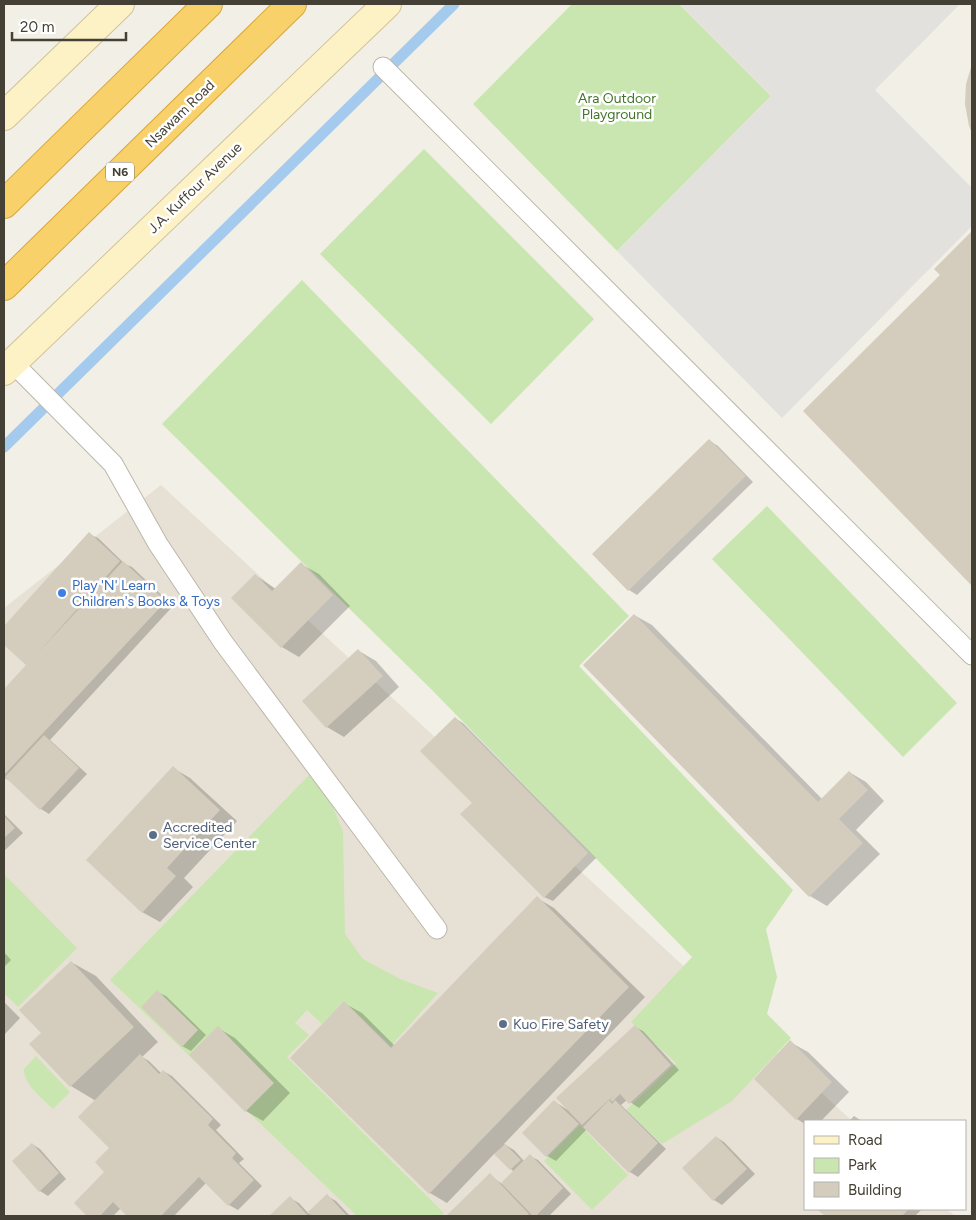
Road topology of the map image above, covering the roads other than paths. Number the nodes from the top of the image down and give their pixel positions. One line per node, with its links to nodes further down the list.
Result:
1 (120, 4): 6 (main road)
2 (292, 4): 8 (highway, Nsawam Road / N6)
3 (386, 4): 9 (main road, J.A. Kuffour Avenue)
4 (199, 12): 7 (highway)
5 (383, 67): 10 (lane)
6 (4, 116)
7 (4, 204)
8 (4, 286)
9 (8, 367): 11 (lane)
10 (972, 654)
11 (437, 929)

